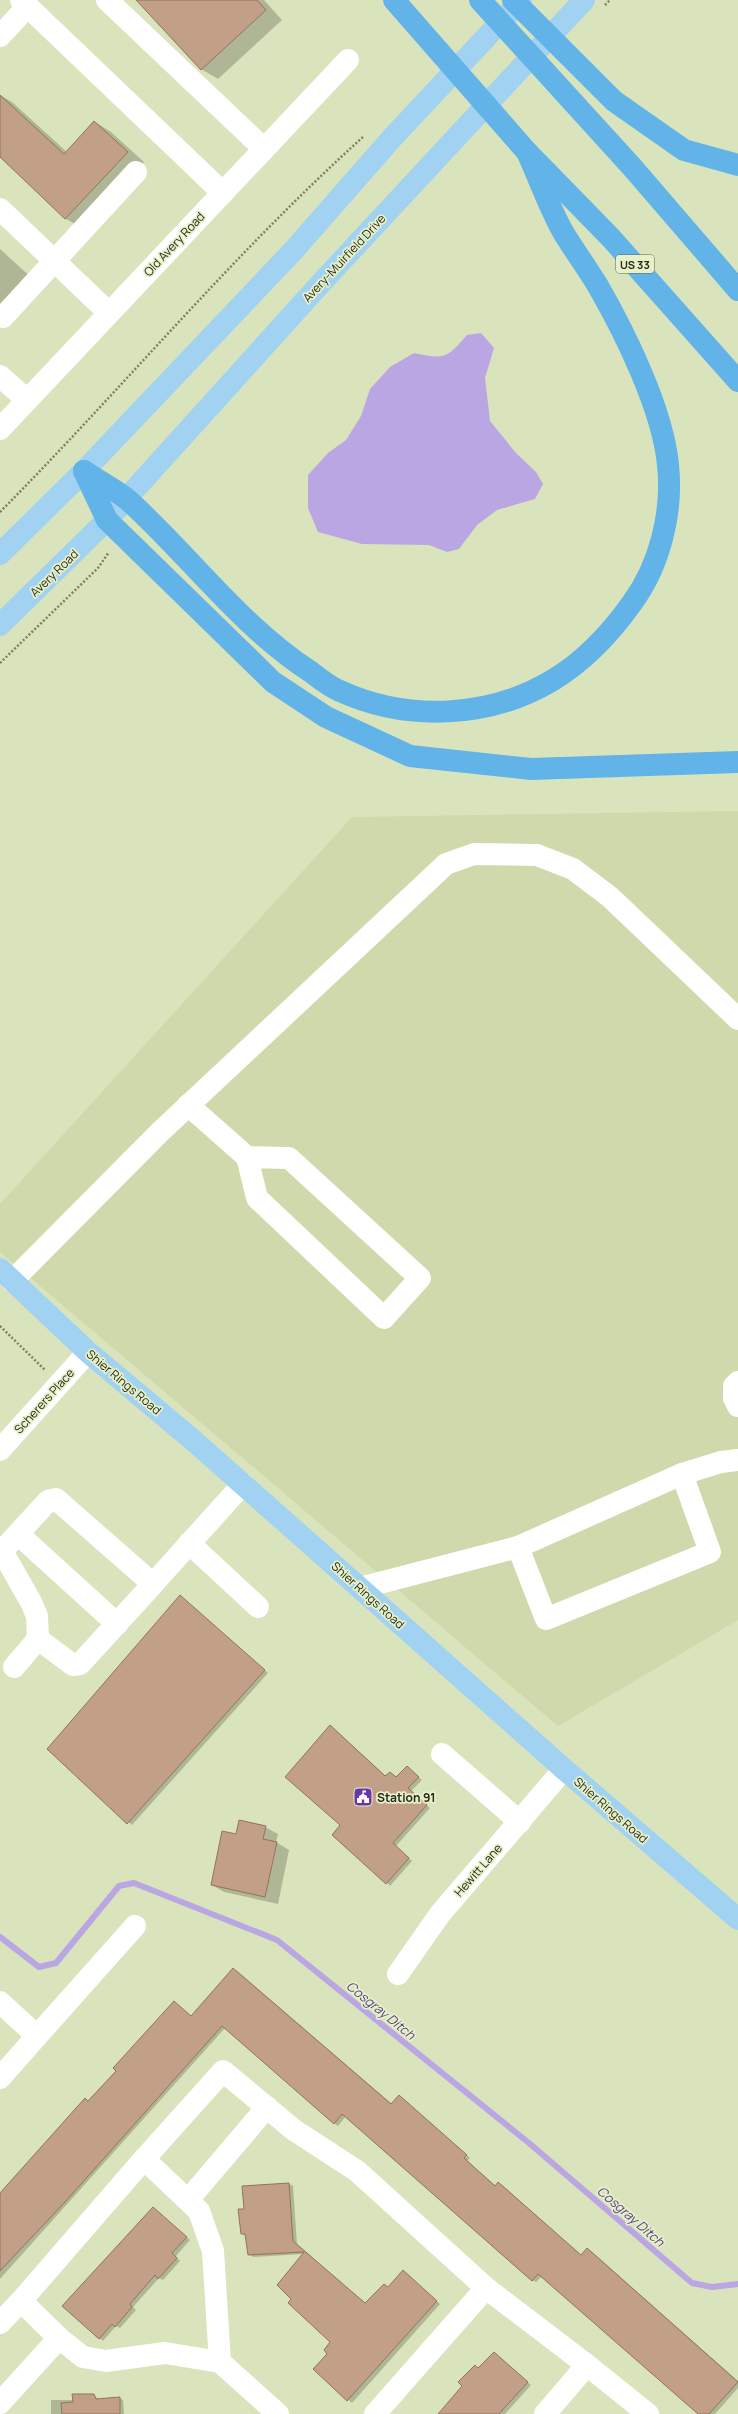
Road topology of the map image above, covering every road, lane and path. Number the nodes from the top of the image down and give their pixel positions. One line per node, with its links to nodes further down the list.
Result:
1 (107, 0): 11 (street)
2 (394, 0): 12 (highway, US 33)
3 (480, 0): 18 (highway)
4 (513, 0): 13 (highway)
5 (521, 0): 25 (main road)
6 (584, 0): 26 (main road, Avery-Muirfield Drive)
7 (24, 3): 8 (street); 15 (street)
8 (0, 36)
9 (348, 60): 11 (street, Old Avery Road)
10 (363, 137): 27 (path)
11 (264, 149): 15 (street, Old Avery Road)
12 (527, 152): 22 (highway, US 33); 26 (highway)
13 (738, 165)
14 (136, 172): 17 (street)
15 (223, 193): 19 (street, Old Avery Road)
16 (0, 209): 17 (street)
17 (54, 260): 19 (street); 20 (street)
18 (738, 290)
19 (109, 313): 23 (street, Old Avery Road)
20 (3, 317)
21 (0, 376): 23 (street)
22 (738, 381)
23 (27, 400): 24 (street, Old Avery Road)
24 (0, 429)
25 (84, 472): 26 (highway); 28 (highway); 29 (main road)
26 (126, 499): 28 (main road, Avery-Muirfield Drive)
27 (0, 512)
28 (107, 520): 30 (main road, Avery Road); 31 (highway)
29 (0, 554)
30 (0, 625)
31 (738, 762)
32 (738, 1019): 33 (street)
33 (188, 1105): 34 (street); 35 (street)
34 (247, 1157): 34 (street)
35 (3, 1272): 37 (main road, Shier Rings Road)
36 (0, 1326): 39 (path)
37 (88, 1352): 39 (street, Scherers Place); 44 (main road, Shier Rings Road)
38 (738, 1382): 40 (street)
39 (59, 1384): 41 (street, Scherers Place)
40 (738, 1406)
41 (0, 1450)
42 (738, 1460): 43 (street)
43 (682, 1474): 47 (street); 47 (street)
44 (243, 1484): 46 (street); 50 (main road, Shier Rings Road)
45 (18, 1534): 48 (street); 49 (street); 52 (street)
46 (189, 1543): 49 (street); 51 (street)
47 (518, 1547): 50 (street)
48 (1, 1550): 53 (street)
49 (153, 1584): 52 (street)
50 (360, 1588): 56 (main road, Shier Rings Road)
51 (258, 1607)
52 (117, 1624): 53 (street)
53 (38, 1639): 54 (street)
54 (14, 1667)
55 (442, 1754): 57 (street)
56 (564, 1769): 57 (street, Hewitt Lane); 58 (main road, Shier Rings Road)
57 (520, 1822): 60 (street, Hewitt Lane)
58 (738, 1919)
59 (135, 1926): 62 (street)
60 (398, 1974)
61 (0, 2002): 62 (street)
62 (37, 2036): 63 (street)
63 (0, 2078)
64 (267, 2107): 65 (street); 66 (street); 67 (street)
65 (144, 2159): 66 (street); 68 (street)
66 (188, 2200): 71 (street)
67 (486, 2288): 72 (street); 76 (street)
68 (21, 2301): 69 (street); 70 (street)
69 (0, 2323)
70 (59, 2338): 71 (street); 73 (street)
71 (220, 2362): 75 (street)
72 (587, 2364): 74 (street); 77 (street)
73 (0, 2403)
74 (548, 2413)
75 (278, 2414)
76 (375, 2414)
77 (648, 2414)

